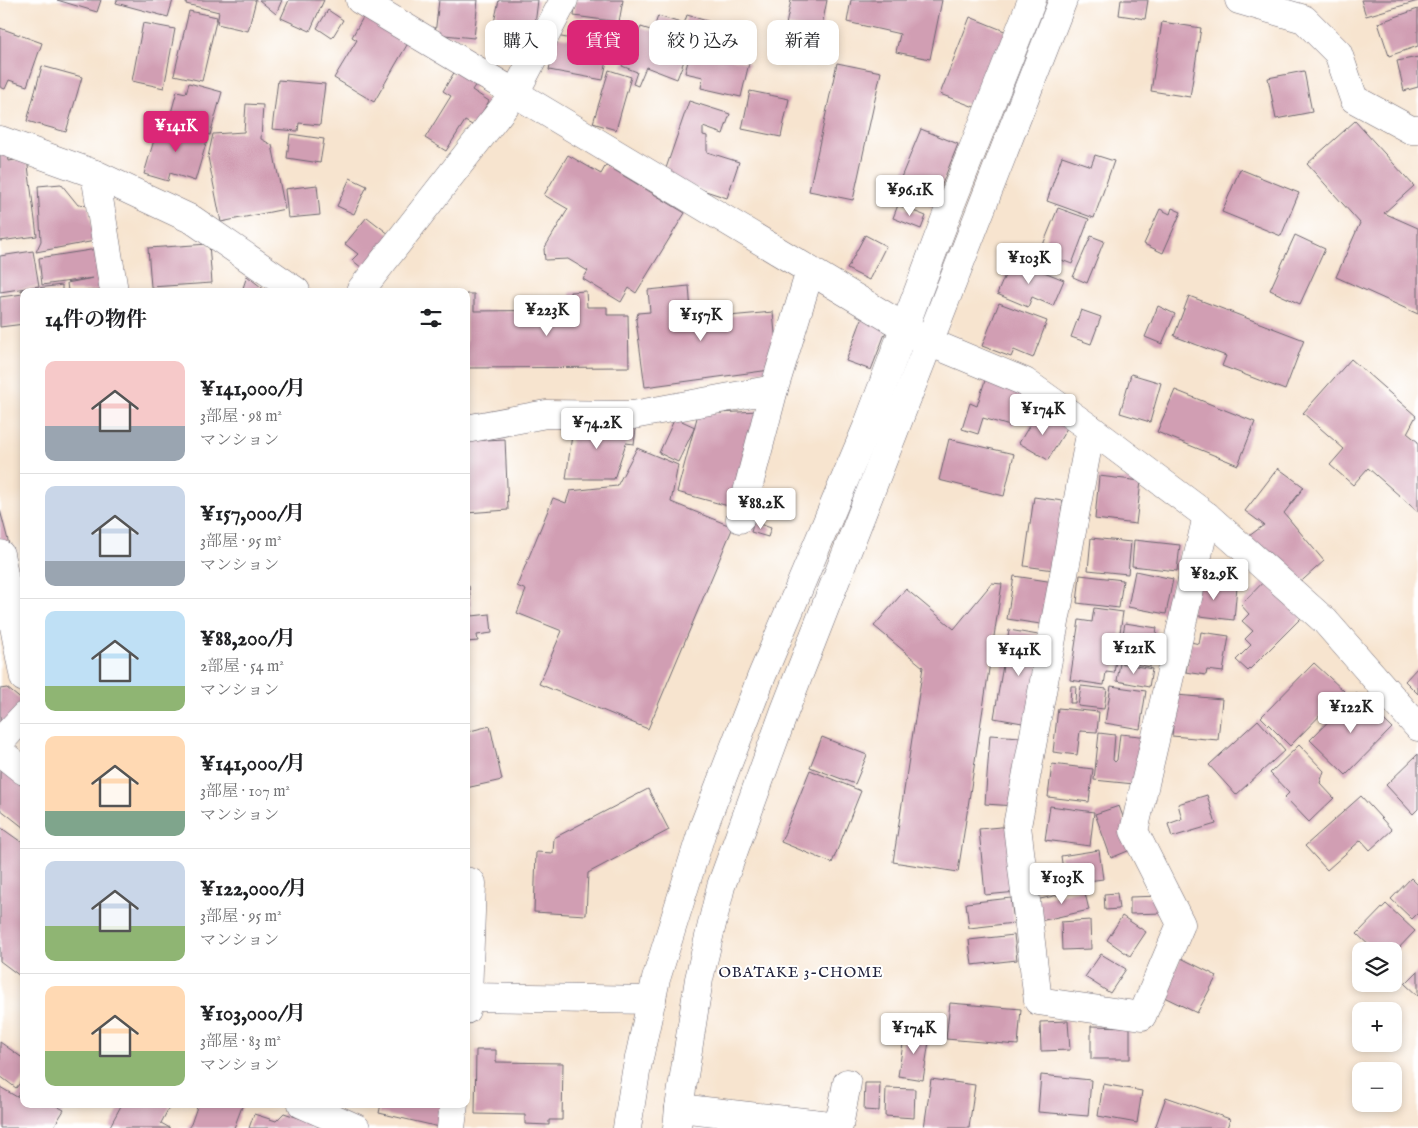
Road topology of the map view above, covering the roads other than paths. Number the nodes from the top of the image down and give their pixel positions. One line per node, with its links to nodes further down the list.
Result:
1 (360, 0): 6 (street)
2 (564, 0): 6 (street)
3 (1032, 0): 14 (street)
4 (1064, 0): 15 (street)
5 (1238, 0): 7 (street)
6 (515, 93): 10 (street); 13 (street)
7 (1418, 130)
8 (0, 140): 9 (street)
9 (95, 174): 11 (street); 12 (street)
10 (810, 271): 14 (street); 16 (street)
11 (114, 288)
12 (292, 288)
13 (362, 288)
14 (904, 327): 15 (street); 30 (street)
15 (929, 342): 18 (street); 35 (street)
16 (774, 388): 17 (street); 20 (street)
17 (470, 428)
18 (1091, 429): 19 (street); 19 (street)
19 (1207, 516): 24 (street)
20 (740, 519)
21 (0, 554): 22 (street)
22 (20, 657)
23 (20, 720): 25 (street)
24 (1418, 727)
25 (0, 742)
26 (0, 752): 27 (street)
27 (20, 768)
28 (470, 882): 29 (street)
29 (470, 931)
30 (652, 1000): 31 (street); 38 (street)
31 (470, 1003)
32 (847, 1084): 35 (street)
33 (311, 1108): 36 (street)
34 (454, 1108): 37 (street)
35 (678, 1118)
36 (356, 1128)
37 (451, 1128)
38 (627, 1128)

